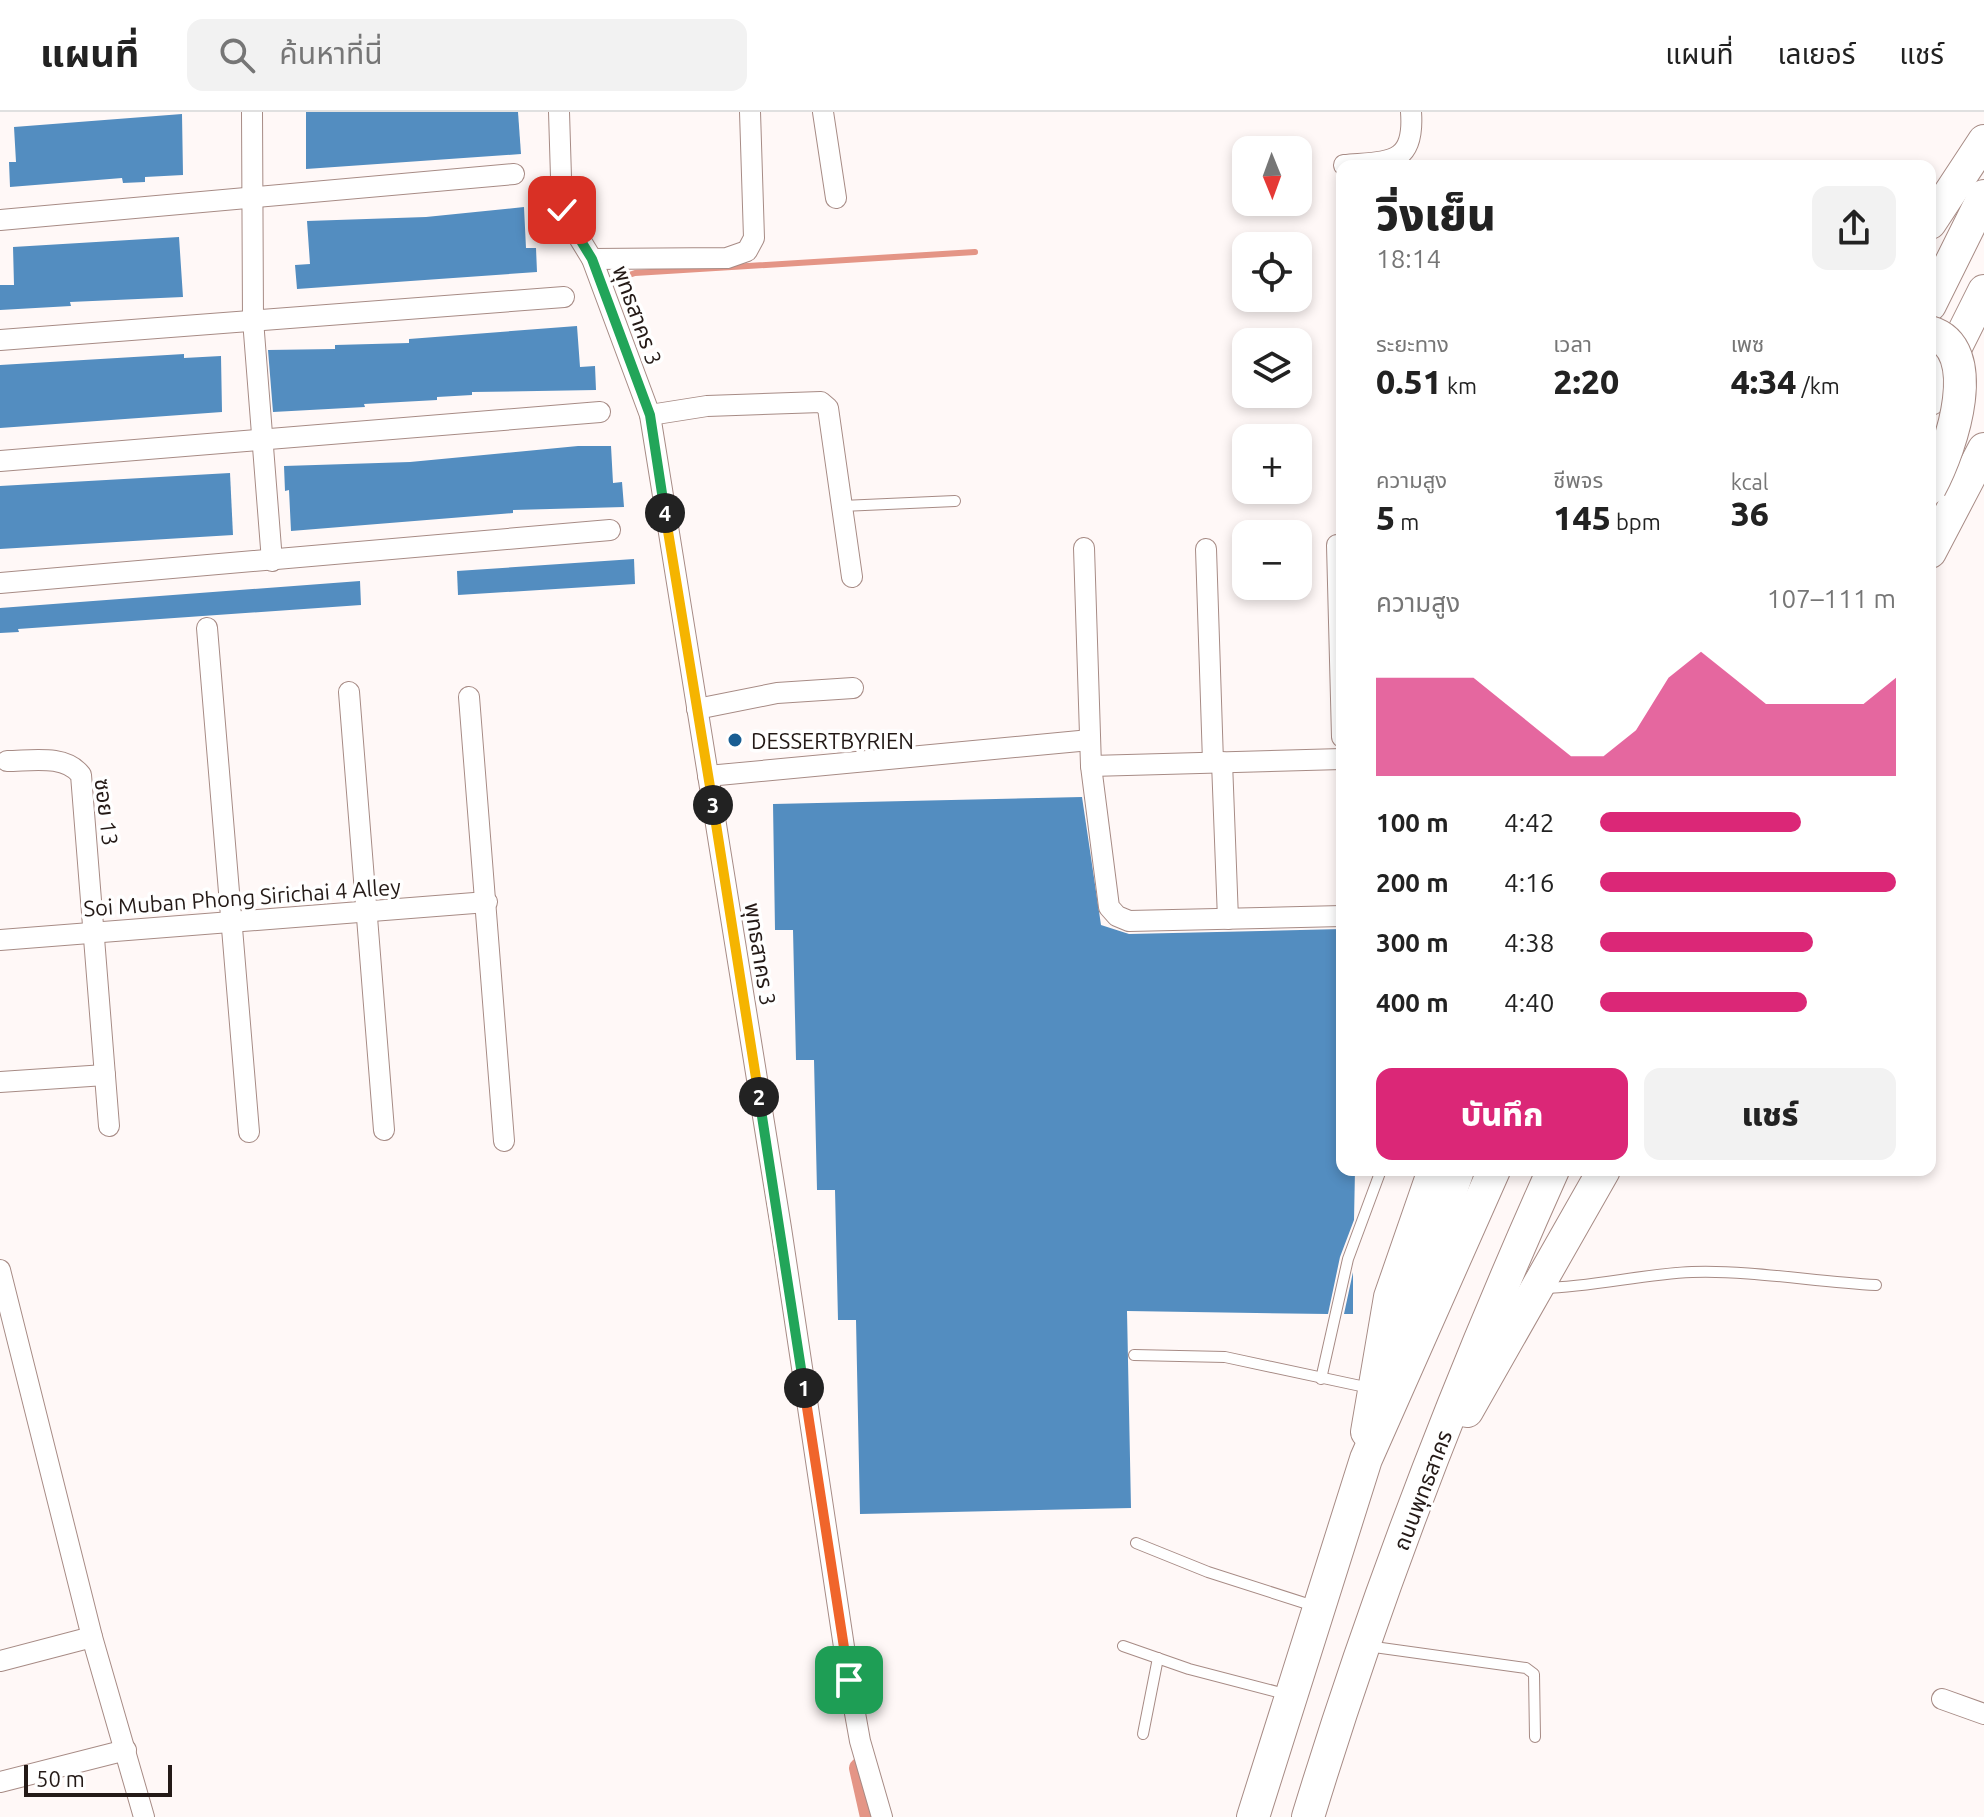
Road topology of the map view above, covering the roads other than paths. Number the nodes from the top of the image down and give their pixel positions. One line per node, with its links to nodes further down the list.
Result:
1 (252, 112): 10 (street)
2 (559, 112): 14 (street, พุทธสาคร 3)
3 (750, 112): 14 (street)
4 (823, 112): 11 (street)
5 (1411, 112): 7 (street)
6 (1984, 141): 12 (main road)
7 (1392, 160)
8 (514, 174): 10 (street)
9 (1984, 196): 16 (main road)
10 (252, 198): 13 (street); 18 (street)
11 (836, 198)
12 (1936, 214)
13 (0, 220)
14 (592, 259): 23 (street, พุทธสาคร 3)
15 (1984, 291): 21 (main road)
16 (1936, 293)
17 (564, 297): 18 (street)
18 (253, 320): 20 (street); 24 (street)
19 (1936, 333): 27 (main road, bridge)
20 (0, 340)
21 (1936, 387)
22 (600, 412): 24 (street)
23 (650, 415): 29 (street); 41 (street, พุทธสาคร 3)
24 (262, 439): 26 (street); 34 (street)
25 (1984, 449): 31 (main road)
26 (0, 461)
27 (1936, 476)
28 (955, 501): 29 (lane)
29 (842, 506): 35 (street)
30 (610, 530): 34 (street)
31 (1936, 541)
32 (1084, 548): 42 (street)
33 (1206, 549): 45 (street)
34 (272, 561): 36 (street)
35 (852, 577)
36 (0, 583)
37 (207, 628): 52 (street)
38 (853, 688): 41 (street)
39 (349, 692): 49 (street)
40 (469, 697): 48 (street)
41 (697, 709): 47 (street, พุทธสาคร 3)
42 (1090, 740): 46 (street); 47 (street)
43 (1336, 759): 45 (street)
44 (7, 761): 53 (street, ซอย 13)
45 (1217, 762): 46 (street); 51 (street)
46 (1091, 766): 51 (street)
47 (708, 776): 91 (street, พุทธสาคร 3)
48 (487, 902): 49 (street, Soi Muban Phong Sirichai 4 Alley); 60 (street)
49 (368, 911): 52 (street, Soi Muban Phong Sirichai 4 Alley); 58 (street)
50 (1336, 916): 51 (street)
51 (1228, 919)
52 (233, 922): 53 (street, Soi Muban Phong Sirichai 4 Alley); 59 (street)
53 (96, 932): 54 (street, Soi Muban Phong Sirichai 4 Alley); 55 (street, ซอย 13)
54 (0, 940)
55 (105, 1075): 56 (street); 57 (street, ซอย 13)
56 (0, 1082)
57 (109, 1126)
58 (384, 1130)
59 (249, 1132)
60 (504, 1141)
61 (1379, 1176): 72 (lane)
62 (1432, 1176): 73 (main road)
63 (1456, 1176): 74 (main road)
64 (1491, 1176): 74 (main road)
65 (1550, 1176): 75 (main road, ถนนพุทธสาคร)
66 (1572, 1176): 75 (main road)
67 (1601, 1176): 70 (main road)
68 (0, 1270): 78 (street)
69 (1876, 1285): 70 (lane)
70 (1537, 1288): 75 (main road)
71 (1134, 1355): 72 (lane)
72 (1321, 1379): 73 (lane)
73 (1372, 1389): 74 (main road)
74 (1366, 1459): 77 (main road)
75 (1423, 1486): 80 (main road, ถนนพุทธสาคร)
76 (1136, 1543): 77 (lane)
77 (1319, 1608): 83 (main road)
78 (92, 1637): 82 (street); 88 (street)
79 (1123, 1646): 81 (lane)
80 (1363, 1646): 87 (lane); 93 (main road, ถนนพุทธสาคร)
81 (1158, 1658): 83 (lane); 86 (lane)
82 (0, 1661)
83 (1291, 1695): 92 (main road)
84 (1942, 1699): 85 (street)
85 (1984, 1714)
86 (1143, 1734)
87 (1535, 1737)
88 (126, 1750): 89 (street); 90 (street)
89 (0, 1782)
90 (144, 1817)
91 (882, 1817)
92 (1253, 1817)
93 (1308, 1817)

